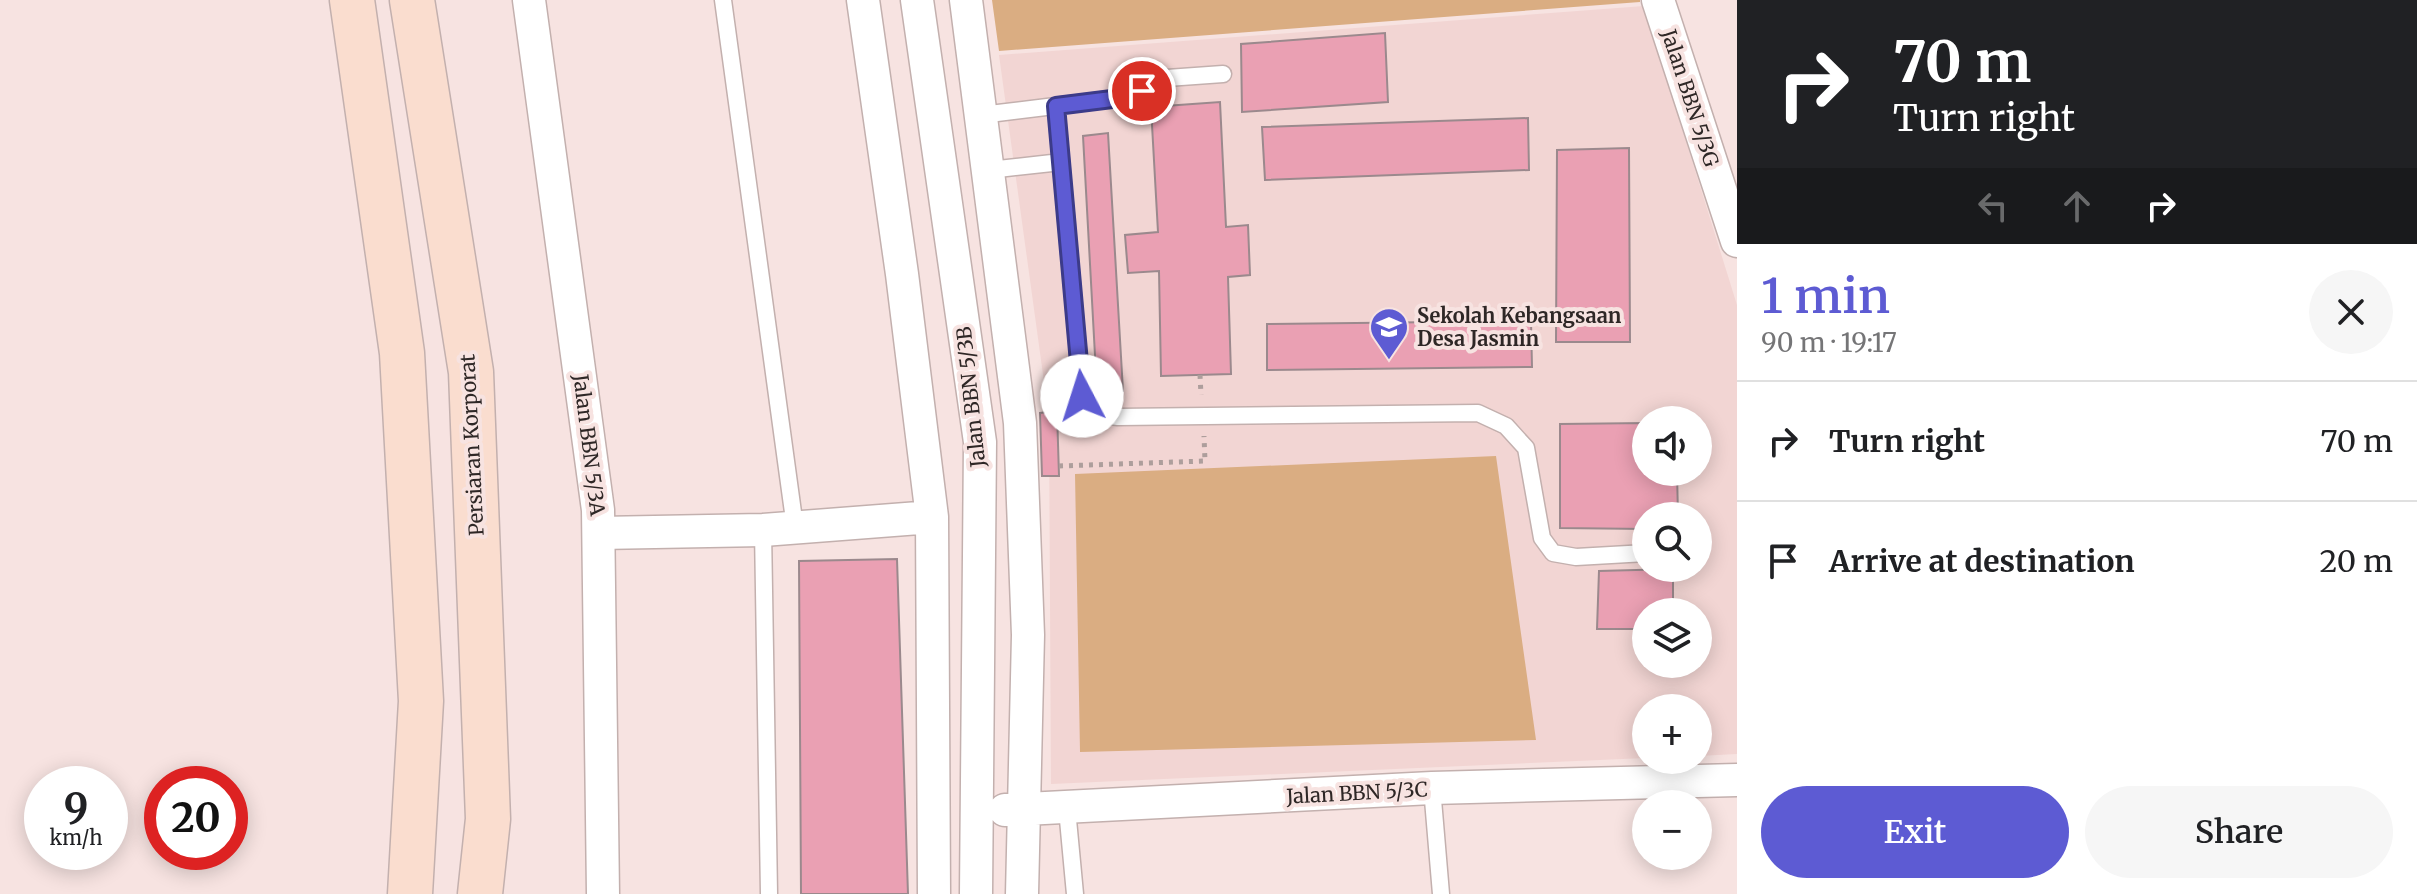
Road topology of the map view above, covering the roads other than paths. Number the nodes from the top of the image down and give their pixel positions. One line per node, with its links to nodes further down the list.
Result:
1 (352, 0): 25 (main road)
2 (412, 0): 26 (main road, Persiaran Korporat)
3 (529, 0): 18 (street, Jalan BBN 5/3A)
4 (723, 0): 16 (lane)
5 (863, 0): 15 (street)
6 (917, 0): 23 (street, Jalan BBN 5/3B)
7 (966, 0): 11 (street)
8 (1658, 0): 14 (street, Jalan BBN 5/3G)
9 (1223, 74): 10 (lane)
10 (1056, 106): 11 (lane); 12 (lane)
11 (981, 115): 13 (street)
12 (1061, 162): 13 (lane); 19 (lane)
13 (989, 170): 24 (street)
14 (1737, 241)
15 (932, 517): 16 (street); 29 (street)
16 (795, 527): 17 (street)
17 (763, 530): 18 (street); 28 (lane)
18 (600, 533): 27 (street, Jalan BBN 5/3A)
19 (1632, 554)
20 (1737, 780): 21 (street, Jalan BBN 5/3C)
21 (1432, 788): 22 (street, Jalan BBN 5/3C); 33 (lane)
22 (1067, 809): 24 (street, Jalan BBN 5/3C); 32 (lane)
23 (978, 810): 24 (street, Jalan BBN 5/3C); 30 (street, Jalan BBN 5/3B)
24 (1024, 811): 31 (street)
25 (410, 894)
26 (480, 894)
27 (603, 894)
28 (769, 894)
29 (934, 894)
30 (976, 894)
31 (1022, 894)
32 (1075, 894)
33 (1441, 894)

